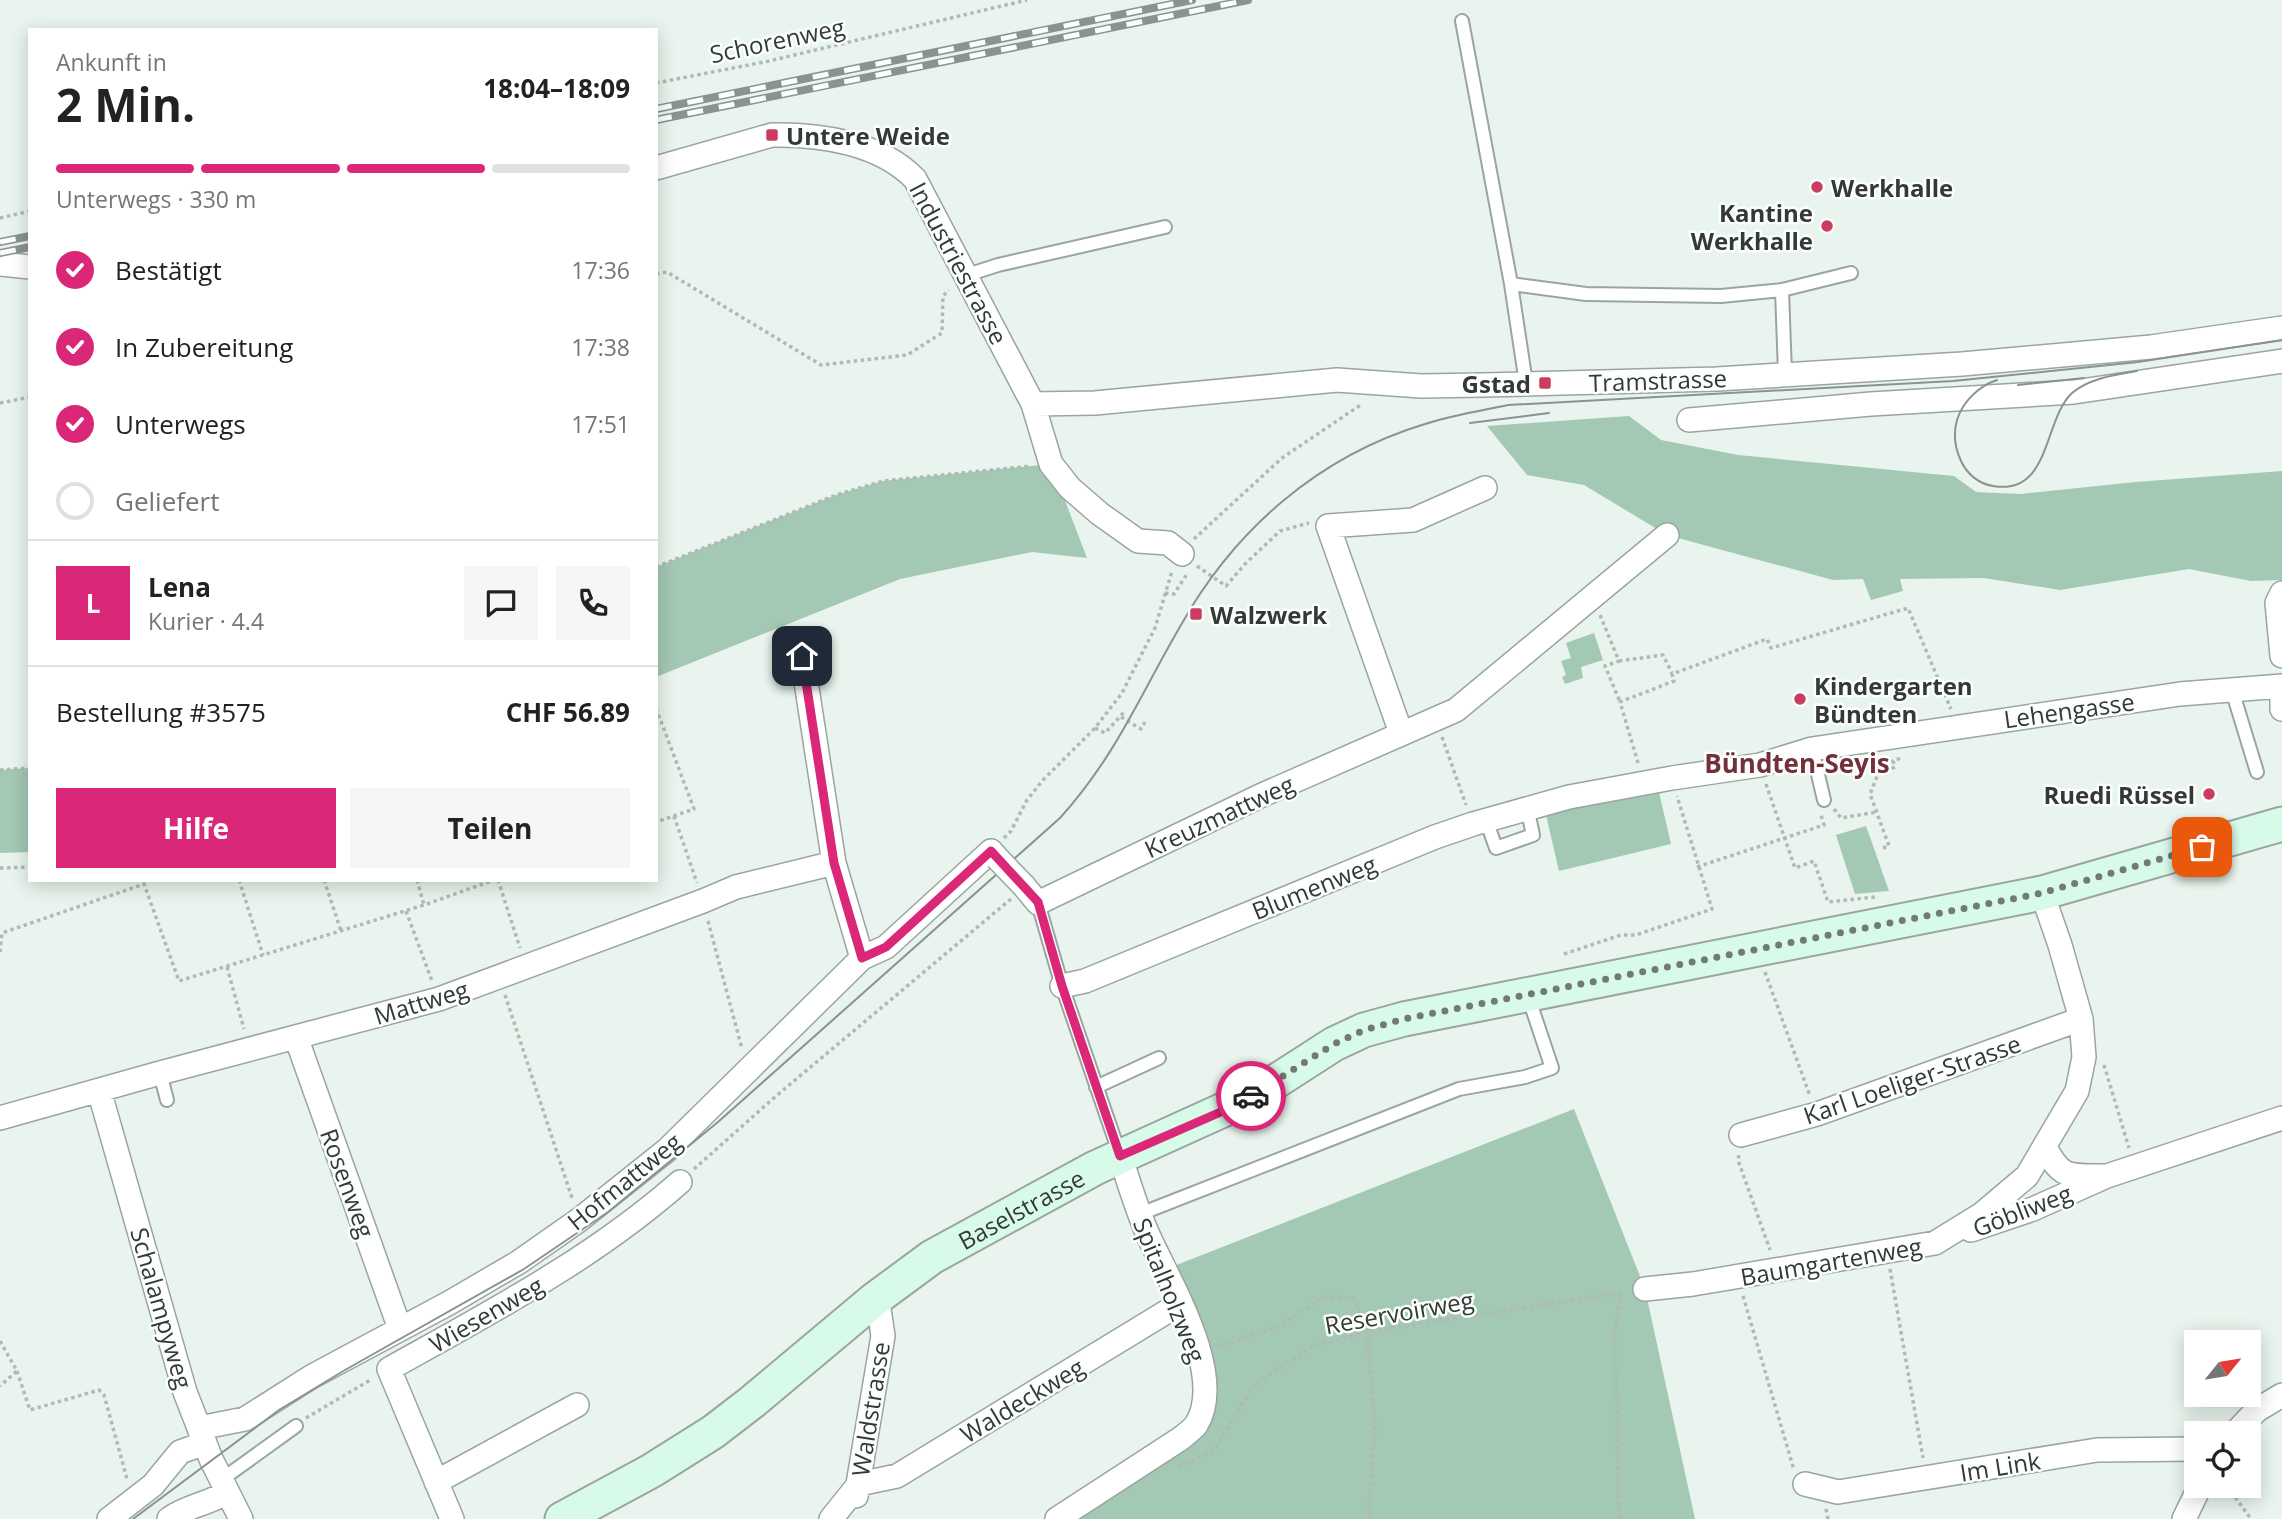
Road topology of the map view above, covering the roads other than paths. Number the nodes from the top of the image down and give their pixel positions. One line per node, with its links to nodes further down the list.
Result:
1 (1462, 21): 8 (lane)
2 (658, 167): 7 (street, Industriestrasse)
3 (1166, 227): 7 (lane)
4 (0, 264): 5 (street)
5 (28, 267)
6 (1851, 273): 9 (lane)
7 (967, 275): 14 (street, Industriestrasse)
8 (1511, 284): 9 (lane); 13 (lane)
9 (1782, 290): 12 (lane)
10 (2282, 328): 12 (street, Tramstrasse)
11 (2282, 361): 15 (street, Tramstrasse)
12 (1785, 374): 13 (street, Tramstrasse)
13 (1526, 383): 14 (street, Tramstrasse)
14 (1033, 404): 18 (street, Industriestrasse)
15 (1689, 420)
16 (1485, 488): 26 (street)
17 (1667, 535): 26 (street, Kreuzmattweg)
18 (1189, 561)
19 (2282, 593): 21 (street)
20 (802, 656): 32 (street)
21 (2282, 656)
22 (2282, 686): 23 (street, Lehengasse)
23 (2232, 690): 27 (street, Lehengasse); 28 (lane)
24 (2282, 700): 25 (street)
25 (2282, 709)
26 (1401, 733): 34 (street, Kreuzmattweg)
27 (1812, 749): 29 (street, Lehengasse); 30 (lane)
28 (2257, 772)
29 (1569, 797): 36 (street, Blumenweg)
30 (1824, 800)
31 (2282, 824): 33 (main road, Baselstrasse)
32 (834, 863): 35 (street); 39 (street, Mattweg)
33 (2042, 893): 37 (main road, Baselstrasse); 38 (street, Baumgartenweg)
34 (1031, 894): 35 (street, Hofmattweg, bridge); 36 (lane)
35 (862, 958): 57 (street, Hofmattweg)
36 (1062, 986): 42 (lane)
37 (1528, 996): 49 (main road, Baselstrasse); 52 (lane)
38 (2081, 1019): 47 (street, Karl Loeliger-Strasse); 48 (street, Baumgartenweg)
39 (296, 1037): 41 (street, Mattweg); 57 (street, Rosenweg)
40 (1159, 1058): 42 (lane)
41 (160, 1073): 43 (street, Mattweg); 44 (lane)
42 (1096, 1087): 49 (lane)
43 (99, 1090): 45 (street, Mattweg); 62 (street, Schalampyweg)
44 (167, 1100)
45 (0, 1118)
46 (2282, 1118): 50 (street, Göbliweg)
47 (1741, 1135)
48 (2045, 1147): 50 (street, Göbliweg); 53 (street, Baumgartenweg)
49 (1120, 1156): 52 (street, Spitalholzweg); 55 (main road, Baselstrasse)
50 (2108, 1176): 53 (street, Göbliweg)
51 (680, 1182): 64 (street, Wiesenweg)
52 (1140, 1214): 56 (street, Spitalholzweg)
53 (1936, 1243): 54 (street, Baumgartenweg)
54 (1645, 1289)
55 (875, 1299): 65 (street, Waldstrasse); 73 (main road, Baselstrasse)
56 (1181, 1303): 65 (street, Waldeckweg); 76 (street, Spitalholzweg)
57 (400, 1329): 62 (street, Hofmattweg)
58 (2282, 1395): 60 (street)
59 (577, 1405): 64 (street)
60 (2246, 1421)
61 (296, 1426): 67 (lane)
62 (202, 1436): 67 (street, Schalampyweg); 69 (street, Hofmattweg)
63 (2184, 1449): 66 (street, Im Link)
64 (436, 1482): 72 (street)
65 (859, 1484): 74 (street); 75 (street, Waldstrasse)
66 (1805, 1484)
67 (224, 1486): 70 (street); 71 (street, Schalampyweg)
68 (2194, 1498): 77 (street)
69 (109, 1519)
70 (169, 1519)
71 (241, 1519)
72 (452, 1519)
73 (562, 1519)
74 (831, 1519)
75 (850, 1519)
76 (1057, 1519)
77 (2184, 1519)

